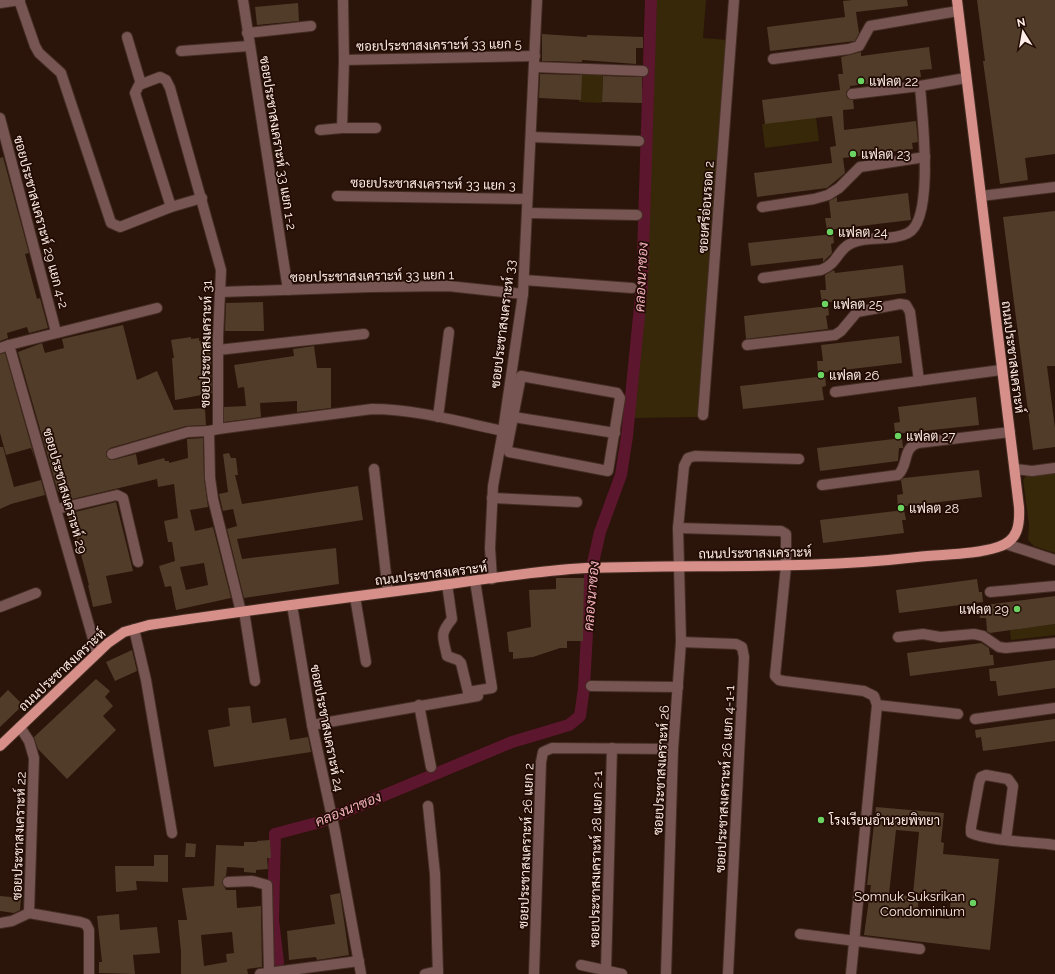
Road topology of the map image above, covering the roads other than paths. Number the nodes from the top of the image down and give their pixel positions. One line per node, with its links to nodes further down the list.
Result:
1 (20, 0): 7 (street); 35 (street)
2 (243, 0): 10 (street, ซอยประชาสงเคราะห์ 33 แยก 1-2)
3 (343, 0): 16 (street, ซอยประชาสงเคราะห์ 33 แยก 5)
4 (537, 0): 14 (street, ซอยประชาสงเคราะห์ 33)
5 (734, 0): 55 (street, ซอยศรีอ่อนรอด 2)
6 (957, 0): 8 (main road, ถนนประชาสงเคราะห์)
7 (0, 3)
8 (958, 11): 15 (street); 19 (main road, ถนนประชาสงเคราะห์)
9 (311, 26): 10 (street)
10 (247, 33): 12 (street, ซอยประชาสงเคราะห์ 33 แยก 1-2)
11 (127, 37): 20 (street)
12 (249, 46): 13 (street); 42 (street, ซอยประชาสงเคราะห์ 33 แยก 1-2)
13 (181, 51)
14 (535, 56): 16 (street, ซอยประชาสงเคราะห์ 33 แยก 5); 17 (street, ซอยประชาสงเคราะห์ 33)
15 (773, 59)
16 (344, 60): 24 (street, ซอยประชาสงเคราะห์ 33 แยก 5)
17 (534, 67): 18 (street); 27 (street, ซอยประชาสงเคราะห์ 33)
18 (643, 71)
19 (966, 78): 21 (street); 32 (main road, ถนนประชาสงเคราะห์)
20 (141, 84): 33 (street, ซอยประชาสงเคราะห์ 31); 35 (street)
21 (920, 86): 22 (street); 29 (street)
22 (852, 94)
23 (0, 118): 46 (street, ซอยประชาสงเคราะห์ 29 แยก 4-2)
24 (342, 128): 25 (street); 26 (street)
25 (376, 128)
26 (320, 130)
27 (531, 137): 28 (street); 34 (street, ซอยประชาสงเคราะห์ 33)
28 (639, 141)
29 (925, 157): 36 (street); 39 (street)
30 (1055, 187): 32 (street)
31 (337, 196): 34 (street, ซอยประชาสงเคราะห์ 33 แยก 3)
32 (981, 196): 52 (main road, ถนนประชาสงเคราะห์)
33 (202, 198): 35 (street); 43 (street, ซอยประชาสงเคราะห์ 31)
34 (528, 199): 37 (street, ซอยประชาสงเคราะห์ 33)
35 (171, 207)
36 (762, 207)
37 (527, 213): 38 (street); 40 (street, ซอยประชาสงเคราะห์ 33)
38 (637, 215)
39 (763, 278)
40 (524, 280): 41 (street); 44 (street, ซอยประชาสงเคราะห์ 33)
41 (632, 288)
42 (288, 290): 43 (street, ซอยประชาสงเคราะห์ 33 แยก 1); 44 (street, ซอยประชาสงเคราะห์ 33 แยก 1)
43 (221, 292): 51 (street, ซอยประชาสงเคราะห์ 31)
44 (523, 294): 56 (street, ซอยประชาสงเคราะห์ 33)
45 (157, 308): 46 (street)
46 (56, 332): 50 (street)
47 (449, 332): 57 (street)
48 (364, 334): 51 (street)
49 (747, 345): 53 (street)
50 (5, 346): 70 (street, ซอยประชาสงเคราะห์ 29)
51 (218, 350): 58 (street, ซอยประชาสงเคราะห์ 31)
52 (1002, 370): 53 (street); 60 (main road, ถนนประชาสงเคราะห์)
53 (919, 381): 54 (street)
54 (835, 392)
55 (703, 415)
56 (509, 416): 59 (street, ซอยประชาสงเคราะห์ 33); 61 (street); 61 (street); 61 (street)
57 (438, 417): 58 (street); 59 (street)
58 (213, 430): 62 (street); 87 (street, ซอยประชาสงเคราะห์ 31)
59 (503, 431): 68 (street, ซอยประชาสงเคราะห์ 33)
60 (1010, 432): 66 (main road, ถนนประชาสงเคราะห์); 67 (street)
61 (615, 433)
62 (112, 454)
63 (798, 459): 71 (street, ซอยประชาสงเคราะห์ 26)
64 (1055, 468): 66 (street)
65 (374, 469): 81 (street)
66 (1015, 469): 72 (main road, ถนนประชาสงเคราะห์)
67 (822, 485)
68 (492, 498): 69 (street); 77 (street, ซอยประชาสงเคราะห์ 33)
69 (577, 502)
70 (57, 508): 74 (street); 92 (street, ซอยประชาสงเคราะห์ 29)
71 (678, 528): 75 (street); 76 (street, ซอยประชาสงเคราะห์ 26)
72 (1006, 544): 73 (street); 75 (main road, ถนนประชาสงเคราะห์)
73 (1055, 560)
74 (138, 562)
75 (786, 566): 76 (main road, ถนนประชาสงเคราะห์); 99 (street)
76 (680, 567): 77 (main road, ถนนประชาสงเคราะห์); 90 (street, ซอยประชาสงเคราะห์ 26)
77 (492, 579): 78 (main road, ถนนประชาสงเคราะห์)
78 (475, 581): 79 (main road, ถนนประชาสงเคราะห์); 79 (street)
79 (447, 584): 81 (main road, ถนนประชาสงเคราะห์)
80 (1055, 586): 82 (street)
81 (388, 592): 84 (main road, ถนนประชาสงเคราะห์)
82 (990, 592)
83 (36, 593): 86 (street)
84 (356, 596): 85 (main road, ถนนประชาสงเคราะห์); 93 (street)
85 (292, 605): 87 (main road, ถนนประชาสงเคราะห์); 103 (street, ซอยประชาสงเคราะห์ 24)
86 (0, 607)
87 (242, 611): 88 (main road, ถนนประชาสงเคราะห์); 94 (street, ซอยประชาสงเคราะห์ 31)
88 (134, 629): 92 (main road, ถนนประชาสงเคราะห์); 110 (street)
89 (898, 637): 91 (street)
90 (681, 642): 96 (street, ซอยประชาสงเคราะห์ 26); 130 (street, ซอยประชาสงเคราะห์ 26 แยก 4-1-1)
91 (1055, 642)
92 (97, 653): 104 (main road, ถนนประชาสงเคราะห์)
93 (366, 662)
94 (255, 681)
95 (591, 686): 96 (street)
96 (678, 687): 107 (street, ซอยประชาสงเคราะห์ 26)
97 (496, 693): 98 (street)
98 (419, 705): 103 (street); 108 (street)
99 (878, 705): 101 (street); 117 (street)
100 (1055, 708): 102 (street)
101 (958, 714)
102 (975, 719)
103 (312, 725): 119 (street, ซอยประชาสงเคราะห์ 24)
104 (20, 727): 105 (main road, ถนนประชาสงเคราะห์); 114 (street, ซอยประชาสงเคราะห์ 22)
105 (1, 743)
106 (612, 748): 107 (street, ซอยประชาสงเคราะห์ 26 แยก 2); 121 (street, ซอยประชาสงเคราะห์ 28 แยก 2-1); 127 (street, ซอยประชาสงเคราะห์ 26 แยก 2)
107 (673, 749): 129 (street, ซอยประชาสงเคราะห์ 26)
108 (431, 767)
109 (428, 806): 122 (street)
110 (172, 833)
111 (1006, 840): 111 (street); 112 (street)
112 (1055, 845)
113 (228, 882): 123 (street)
114 (29, 913): 115 (street); 124 (street, ซอยประชาสงเคราะห์ 22)
115 (0, 923)
116 (800, 934): 117 (street)
117 (853, 941): 118 (street); 131 (street)
118 (920, 950)
119 (359, 961): 123 (street); 125 (street, ซอยประชาสงเคราะห์ 24)
120 (581, 965): 121 (street)
121 (606, 970): 128 (street)
122 (438, 972): 126 (street)
123 (264, 973)
124 (89, 974)
125 (361, 974)
126 (425, 974)
127 (534, 974)
128 (622, 974)
129 (666, 974)
130 (728, 974)
131 (851, 974)

